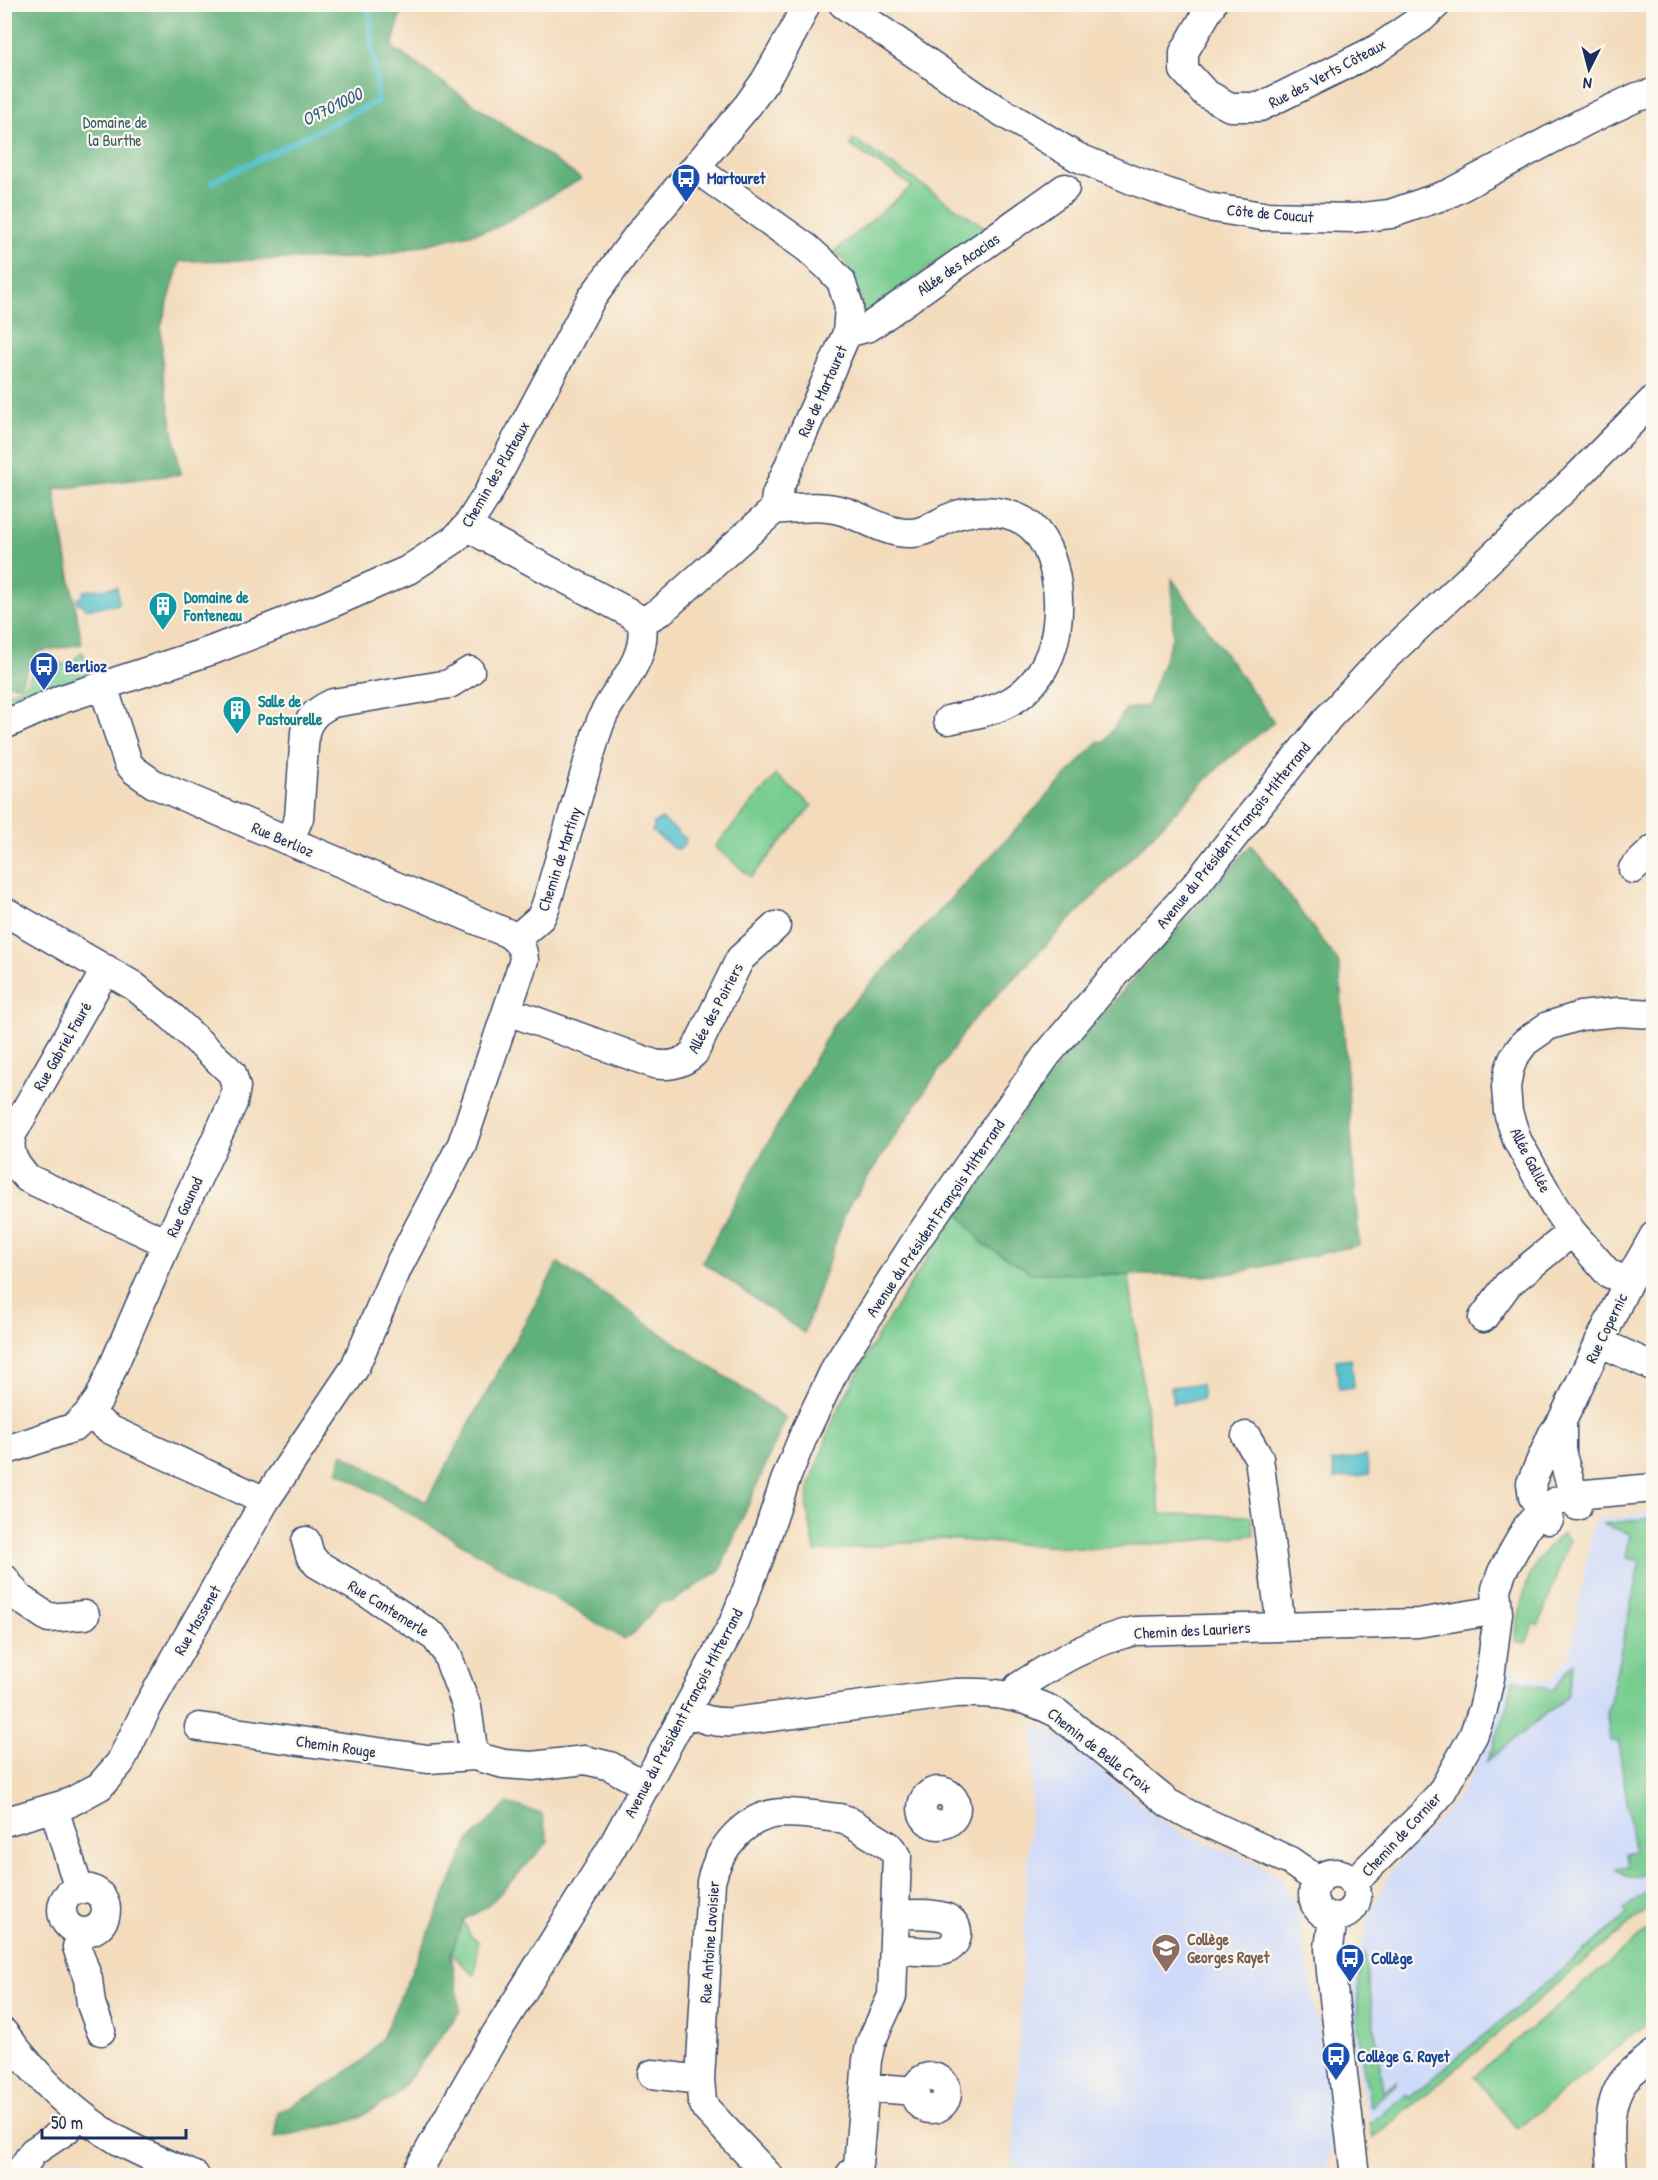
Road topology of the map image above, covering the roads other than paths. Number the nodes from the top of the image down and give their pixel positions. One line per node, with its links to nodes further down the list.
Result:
1 (806, 4): 6 (street, Chemin des Plateaux)
2 (843, 4): 5 (street, Côte de Coucut)
3 (1212, 4): 4 (street, Rue des Verts Côteaux)
4 (1437, 4)
5 (1653, 93)
6 (694, 168): 8 (street, Rue de Martouret); 11 (street, Chemin des Plateaux)
7 (1065, 188): 8 (street, Allée des Acacias)
8 (847, 333): 10 (street, Rue de Martouret)
9 (1653, 399): 48 (street, Avenue du Président François Mitterrand)
10 (774, 510): 12 (street); 15 (street)
11 (468, 525): 12 (street); 14 (street, Chemin des Plateaux)
12 (642, 622): 22 (street, Chemin de Martiny)
13 (470, 671): 17 (street)
14 (104, 686): 16 (street, Chemin des Plateaux); 17 (street, Rue Berlioz)
15 (948, 720)
16 (4, 725)
17 (289, 842): 22 (street, Rue Berlioz)
18 (1653, 849): 19 (street)
19 (1633, 869)
20 (4, 911): 23 (street, Rue Gounod)
21 (776, 926): 24 (street, Allée des Poiriers)
22 (516, 939): 24 (street)
23 (106, 969): 28 (street, Rue Gounod); 28 (street, Rue Gabriel Fauré)
24 (508, 1011): 40 (street, Rue Massenet)
25 (1653, 1014): 26 (street, Allée Galilée)
26 (1572, 1232): 29 (street, Allée Galilée); 30 (street)
27 (1653, 1236): 29 (street, Rue Copernic)
28 (167, 1243): 33 (street, Rue Gounod)
29 (1628, 1282): 31 (street, Rue Copernic)
30 (1483, 1318)
31 (1599, 1342): 32 (street); 34 (street, Rue Copernic)
32 (1653, 1367)
33 (88, 1414): 36 (street); 40 (street)
34 (1562, 1421): 39 (street, Rue Copernic); 41 (street, Rue Copernic)
35 (1246, 1436): 46 (street)
36 (6, 1449)
37 (1653, 1488): 39 (street, Chemin de Cornier)
38 (1653, 1499): 39 (street, Chemin de Cornier)
39 (1576, 1500): 41 (street, Chemin de Cornier)
40 (265, 1501): 52 (street, Rue Massenet)
41 (1545, 1515): 44 (street, Chemin de Cornier)
42 (306, 1541): 50 (street, Rue Cantemerle)
43 (4, 1578): 45 (street)
44 (1498, 1613): 46 (street, Chemin des Lauriers); 57 (street, Chemin de Cornier)
45 (85, 1615)
46 (1281, 1626): 47 (street, Chemin des Lauriers)
47 (1015, 1696): 48 (street, Chemin de Belle Croix); 56 (street, Chemin de Belle Croix)
48 (686, 1711): 51 (street, Avenue du Président François Mitterrand)
49 (199, 1727): 50 (street, Chemin Rouge)
50 (474, 1756): 51 (street)
51 (646, 1786): 73 (street, Avenue du Président François Mitterrand)
52 (54, 1808): 54 (street, Rue Massenet); 61 (street)
53 (925, 1819): 55 (street)
54 (4, 1822)
55 (889, 1846): 58 (street); 66 (street, Rue Antoine Lavoisier)
56 (1319, 1881): 57 (street); 59 (street)
57 (1353, 1883): 59 (street)
58 (896, 1914): 60 (street); 60 (street)
59 (1333, 1917): 76 (street)
60 (894, 1949): 67 (street)
61 (101, 2031)
62 (4, 2033): 69 (street)
63 (4, 2054): 69 (street)
64 (1653, 2054): 77 (street)
65 (652, 2074): 66 (street)
66 (700, 2080): 74 (street, Rue Antoine Lavoisier)
67 (865, 2087): 68 (street); 75 (street)
68 (915, 2091)
69 (74, 2120): 70 (street); 71 (street); 72 (street)
70 (17, 2175)
71 (166, 2175)
72 (195, 2175)
73 (415, 2175)
74 (769, 2175)
75 (849, 2175)
76 (1355, 2175)
77 (1612, 2175)

